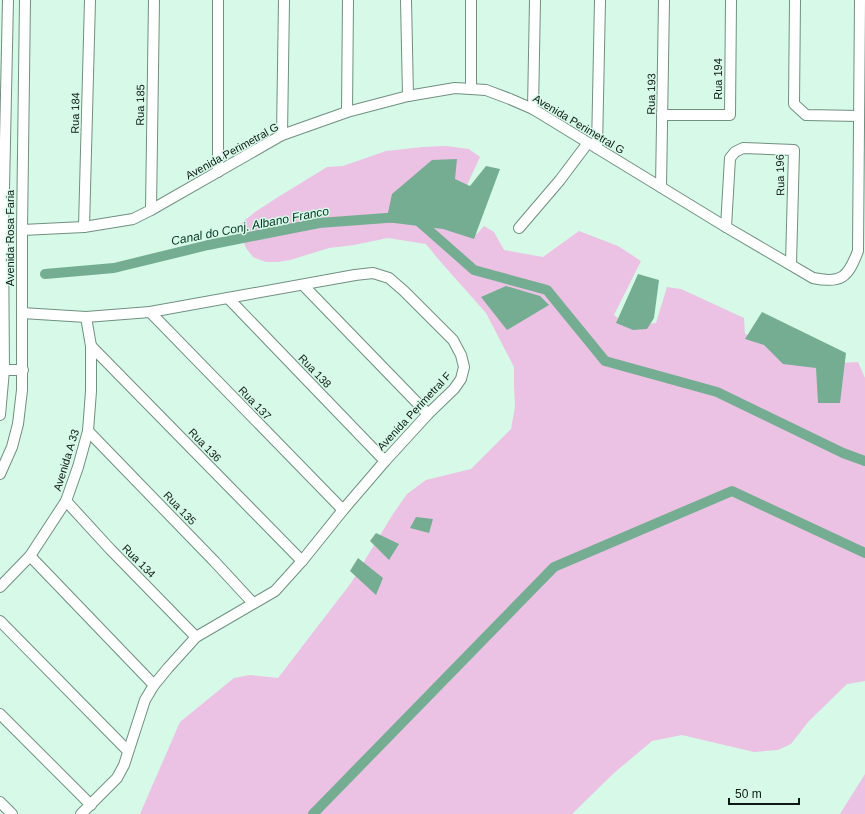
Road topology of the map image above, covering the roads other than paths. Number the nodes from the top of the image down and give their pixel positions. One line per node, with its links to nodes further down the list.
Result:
1 (8, 0): 16 (street, Avenida Rosa Faria)
2 (25, 0): 17 (street, Avenida Rosa Faria)
3 (90, 0): 30 (street, Rua 184)
4 (154, 0): 29 (street, Rua 185)
5 (218, 0): 27 (street)
6 (284, 0): 24 (street)
7 (348, 0): 21 (street)
8 (406, 0): 19 (street)
9 (471, 0): 18 (street)
10 (534, 0): 20 (street)
11 (600, 0): 26 (street)
12 (664, 0): 22 (street, Rua 193)
13 (731, 0): 22 (street, Rua 194)
14 (795, 0): 23 (street)
15 (860, 0): 23 (street, Avenida Perimetral G)
16 (7, 38): 17 (street); 34 (street, Avenida Rosa Faria)
17 (24, 38): 33 (street, Avenida Rosa Faria)
18 (471, 89): 19 (street, Avenida Perimetral G); 20 (street, Avenida Perimetral G)
19 (408, 96): 21 (street, Avenida Perimetral G)
20 (533, 109): 25 (street, Avenida Perimetral G)
21 (347, 112): 24 (street, Avenida Perimetral G)
22 (662, 115): 28 (street, Rua 193)
23 (859, 116): 35 (street, Avenida Perimetral G)
24 (282, 135): 27 (street, Avenida Perimetral G)
25 (587, 144): 26 (street, Avenida Perimetral G); 32 (street)
26 (598, 148): 28 (street, Avenida Perimetral G)
27 (218, 172): 29 (street, Avenida Perimetral G)
28 (661, 187): 31 (street, Avenida Perimetral G)
29 (151, 210): 30 (street, Avenida Perimetral G)
30 (84, 227): 33 (street, Avenida Perimetral G)
31 (726, 227): 35 (street, Avenida Perimetral G); 35 (street, Rua 196)
32 (519, 228)
33 (22, 230): 40 (street, Avenida Rosa Faria)
34 (2, 235): 38 (street, Avenida Rosa Faria)
35 (791, 264)
36 (304, 285): 37 (street, Avenida Perimetral F); 45 (street); 45 (street, Avenida Perimetral F)
37 (228, 298): 39 (street, Avenida Perimetral F); 48 (street, Rua 138)
38 (2, 309): 43 (street, Avenida Rosa Faria)
39 (150, 312): 41 (street, Avenida Perimetral F); 51 (street, Rua 137)
40 (22, 313): 41 (street, Avenida Perimetral F); 44 (street, Avenida Rosa Faria)
41 (86, 317): 42 (street, Avenida A 33)
42 (91, 346): 47 (street, Avenida A 33); 53 (street, Rua 136)
43 (4, 370): 44 (street); 46 (street, Avenida Rosa Faria)
44 (23, 370): 49 (street, Avenida Rosa Faria)
45 (428, 414): 48 (street, Avenida Perimetral F)
46 (0, 415)
47 (88, 431): 50 (street, Avenida A 33); 55 (street, Rua 135)
48 (384, 461): 51 (street, Avenida Perimetral F)
49 (0, 474)
50 (66, 501): 52 (street, Avenida A 33); 57 (street, Rua 134)
51 (343, 510): 53 (street, Avenida Perimetral F)
52 (30, 556): 54 (street, Avenida A 33); 58 (street)
53 (302, 562): 55 (street, Avenida Perimetral F)
54 (0, 587)
55 (253, 603): 57 (street, Avenida Perimetral F)
56 (0, 622): 60 (street)
57 (196, 637): 58 (street, Avenida Perimetral F)
58 (154, 685): 60 (street, Avenida Perimetral F)
59 (0, 714): 62 (street)
60 (128, 751): 62 (street, Avenida Perimetral F)
61 (0, 802): 63 (street)
62 (91, 805): 64 (street, Avenida Perimetral F)
63 (12, 814)
64 (82, 814)

